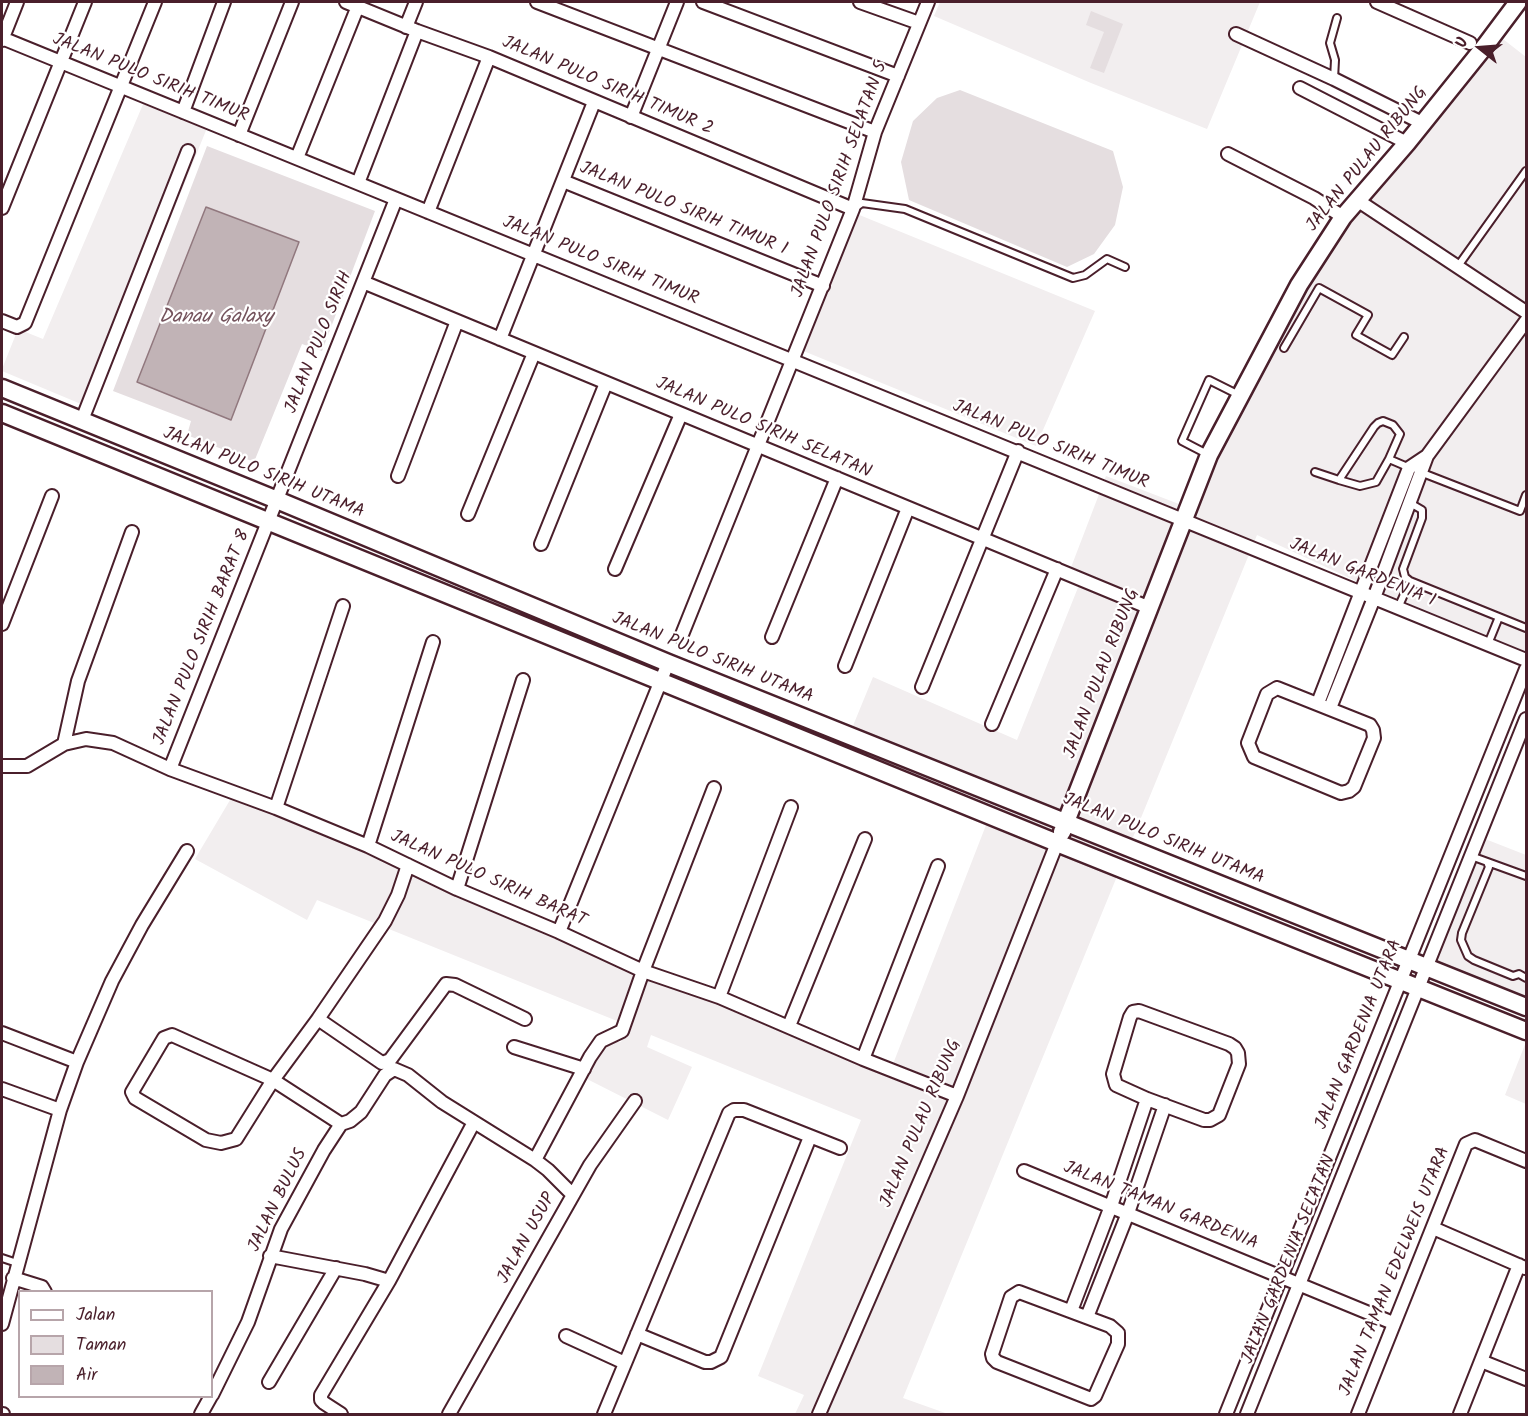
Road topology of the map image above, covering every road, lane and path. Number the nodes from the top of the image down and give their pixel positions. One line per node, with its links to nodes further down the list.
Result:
1 (17, 2): 19 (street)
2 (85, 2): 23 (street)
3 (155, 2): 26 (street)
4 (224, 2): 29 (street)
5 (292, 2): 33 (street)
6 (416, 2): 17 (street)
7 (537, 2): 21 (street)
8 (677, 2): 21 (street)
9 (703, 2): 24 (street)
10 (860, 2): 16 (street)
11 (927, 2): 16 (street, JALAN PULO SIRIH SELATAN 5)
12 (1377, 2): 20 (street)
13 (1518, 2): 31 (main road, JALAN PULAU RIBUNG)
14 (352, 4): 17 (street, JALAN PULO SIRIH TIMUR 2); 37 (street)
15 (1337, 18): 25 (lane)
16 (919, 23): 24 (street, JALAN PULO SIRIH SELATAN 5)
17 (412, 29): 22 (street, JALAN PULO SIRIH TIMUR 2); 40 (street)
18 (1236, 34): 25 (street)
19 (2, 39): 23 (street, JALAN PULO SIRIH TIMUR)
20 (1470, 43)
21 (659, 47): 30 (street); 32 (street)
22 (489, 57): 28 (street, JALAN PULO SIRIH TIMUR 2); 45 (street)
23 (60, 62): 26 (street, JALAN PULO SIRIH TIMUR); 43 (street)
24 (898, 76): 32 (street, JALAN PULO SIRIH SELATAN 5)
25 (1334, 79): 31 (street)
26 (119, 86): 29 (street, JALAN PULO SIRIH TIMUR); 55 (street)
27 (1300, 88): 34 (street)
28 (594, 102): 30 (street, JALAN PULO SIRIH TIMUR 2); 39 (street)
29 (183, 112): 33 (street, JALAN PULO SIRIH TIMUR)
30 (631, 117): 44 (street, JALAN PULO SIRIH TIMUR 2)
31 (1422, 123): 34 (main road, JALAN PULAU RIBUNG)
32 (875, 132): 44 (street, JALAN PULO SIRIH SELATAN 5)
33 (239, 135): 37 (street, JALAN PULO SIRIH TIMUR)
34 (1407, 142): 42 (main road, JALAN PULAU RIBUNG)
35 (188, 151): 68 (street)
36 (1228, 154): 46 (street)
37 (297, 158): 40 (street, JALAN PULO SIRIH TIMUR)
38 (1527, 171): 49 (lane)
39 (563, 181): 47 (street); 51 (street, JALAN PULO SIRIH TIMUR 1)
40 (358, 183): 41 (street, JALAN PULO SIRIH TIMUR)
41 (396, 199): 45 (street, JALAN PULO SIRIH TIMUR); 50 (street, JALAN PULO SIRIH)
42 (1357, 200): 46 (main road, JALAN PULAU RIBUNG); 49 (street)
43 (2, 208)
44 (853, 209): 48 (lane); 51 (street, JALAN PULO SIRIH SELATAN 5)
45 (428, 212): 47 (street, JALAN PULO SIRIH TIMUR)
46 (1343, 217): 52 (main road, JALAN PULAU RIBUNG)
47 (534, 255): 59 (street); 62 (street, JALAN PULO SIRIH TIMUR)
48 (1125, 267)
49 (1458, 267): 53 (street)
50 (363, 282): 56 (street, JALAN PULO SIRIH SELATAN); 82 (street, JALAN PULO SIRIH)
51 (823, 286): 62 (street, JALAN PULO SIRIH SELATAN 5)
52 (1285, 312): 54 (lane); 65 (main road, JALAN PULAU RIBUNG)
53 (1527, 312)
54 (1300, 320): 58 (lane); 60 (lane)
55 (2, 321)
56 (457, 321): 59 (street, JALAN PULO SIRIH SELATAN); 77 (street)
57 (1527, 321): 72 (street)
58 (1404, 337)
59 (500, 339): 61 (street, JALAN PULO SIRIH SELATAN)
60 (1284, 348)
61 (534, 353): 63 (street, JALAN PULO SIRIH SELATAN); 85 (street)
62 (792, 360): 69 (street, JALAN PULO SIRIH SELATAN 5); 70 (street, JALAN PULO SIRIH TIMUR)
63 (606, 383): 67 (street, JALAN PULO SIRIH SELATAN); 90 (street)
64 (2, 388): 68 (main road, JALAN PULO SIRIH UTAMA)
65 (1241, 395): 71 (main road, JALAN PULAU RIBUNG); 71 (lane)
66 (2, 413): 86 (main road)
67 (681, 414): 69 (street, JALAN PULO SIRIH SELATAN); 91 (street)
68 (82, 420): 82 (main road, JALAN PULO SIRIH UTAMA)
69 (757, 446): 78 (street, JALAN PULO SIRIH SELATAN); 102 (street, JALAN PULO SIRIH SELATAN 5)
70 (1018, 452): 87 (street, JALAN PULO SIRIH TIMUR); 89 (street)
71 (1209, 455): 87 (main road, JALAN PULAU RIBUNG)
72 (1427, 456): 74 (street); 76 (street)
73 (1389, 459): 74 (lane); 79 (lane); 79 (lane)
74 (1409, 468): 76 (lane); 94 (street)
75 (1315, 472): 79 (lane)
76 (1421, 473): 80 (lane); 83 (street)
77 (398, 476)
78 (837, 478): 84 (street, JALAN PULO SIRIH SELATAN); 103 (street)
79 (1339, 480)
80 (1527, 495)
81 (52, 496): 100 (street)
82 (277, 500): 86 (street, JALAN PULO SIRIH); 107 (main road, JALAN PULO SIRIH UTAMA)
83 (1410, 503): 93 (lane); 95 (street)
84 (908, 508): 89 (street, JALAN PULO SIRIH SELATAN); 108 (street)
85 (468, 514)
86 (268, 521): 111 (main road); 118 (street, JALAN PULO SIRIH BARAT 8)
87 (1185, 521): 94 (street, JALAN GARDENIA 1); 97 (main road, JALAN PULAU RIBUNG)
88 (132, 532): 116 (street)
89 (982, 539): 92 (street, JALAN PULO SIRIH SELATAN); 112 (street)
90 (540, 544)
91 (615, 569)
92 (1056, 570): 97 (street, JALAN PULO SIRIH SELATAN); 115 (street)
93 (1410, 581): 98 (lane); 99 (lane)
94 (1362, 593): 95 (street, JALAN GARDENIA 1); 113 (street)
95 (1374, 598): 98 (street, JALAN GARDENIA 1); 113 (street)
96 (343, 606): 122 (street)
97 (1150, 608): 124 (main road, JALAN PULAU RIBUNG)
98 (1398, 608): 105 (street, JALAN GARDENIA 1)
99 (1499, 617): 101 (lane); 105 (lane)
100 (2, 624)
101 (1527, 628)
102 (681, 637)
103 (772, 637)
104 (433, 642): 127 (street)
105 (1488, 645): 106 (street, JALAN GARDENIA 1)
106 (1527, 660)
107 (668, 663): 111 (street); 120 (main road, JALAN PULO SIRIH UTAMA)
108 (845, 666)
109 (1527, 669): 140 (street, JALAN GARDENIA UTARA)
110 (523, 680): 136 (street)
111 (660, 682): 123 (main road); 137 (street)
112 (922, 687)
113 (1324, 706): 113 (street)
114 (1527, 719): 130 (street, JALAN GARDENIA SELATAN)
115 (992, 724)
116 (64, 744): 117 (street, JALAN PULO SIRIH BARAT); 118 (street, JALAN PULO SIRIH BARAT)
117 (2, 766)
118 (170, 769): 122 (street, JALAN PULO SIRIH BARAT)
119 (714, 788): 142 (street)
120 (1002, 796): 123 (main road); 124 (main road, JALAN PULO SIRIH UTAMA)
121 (791, 807): 147 (street)
122 (276, 808): 127 (street, JALAN PULO SIRIH BARAT)
123 (994, 816): 126 (main road)
124 (1065, 823): 126 (main road, JALAN PULAU RIBUNG); 128 (main road, JALAN PULO SIRIH UTAMA)
125 (865, 839): 152 (street)
126 (1057, 843): 134 (main road); 161 (street, JALAN PULAU RIBUNG)
127 (368, 846): 132 (street, JALAN PULO SIRIH BARAT)
128 (1131, 849): 134 (main road); 138 (main road, JALAN PULO SIRIH UTAMA)
129 (187, 850): 157 (street)
130 (1470, 855): 131 (lane); 141 (street, JALAN GARDENIA SELATAN)
131 (1487, 862): 135 (lane); 143 (lane)
132 (408, 865): 136 (street, JALAN PULO SIRIH BARAT); 150 (street)
133 (938, 866): 156 (street)
134 (1122, 868): 139 (main road)
135 (1527, 876)
136 (457, 889): 137 (street, JALAN PULO SIRIH BARAT)
137 (559, 932): 142 (street, JALAN PULO SIRIH BARAT)
138 (1350, 935): 139 (main road); 140 (main road, JALAN PULO SIRIH UTAMA)
139 (1340, 957): 144 (main road)
140 (1410, 960): 141 (main road, JALAN PULO SIRIH UTAMA); 144 (street, JALAN GARDENIA UTARA)
141 (1427, 968): 145 (street, JALAN GARDENIA SELATAN); 146 (main road, JALAN PULO SIRIH UTAMA)
142 (643, 971): 147 (street, JALAN PULO SIRIH BARAT); 158 (street)
143 (1527, 978)
144 (1402, 982): 145 (main road); 182 (street, JALAN GARDENIA UTARA)
145 (1418, 989): 149 (main road); 185 (street, JALAN GARDENIA SELATAN)
146 (1488, 992): 148 (main road, JALAN PULO SIRIH UTAMA); 149 (main road)
147 (719, 997): 152 (street, JALAN PULO SIRIH BARAT)
148 (1527, 1007)
149 (1480, 1012): 153 (main road)
150 (318, 1019): 151 (street); 159 (street)
151 (525, 1019)
152 (789, 1026): 156 (street, JALAN PULO SIRIH BARAT)
153 (1527, 1031)
154 (2, 1033): 157 (street)
155 (514, 1047): 158 (street)
156 (863, 1059): 161 (street, JALAN PULO SIRIH BARAT)
157 (77, 1062): 165 (street)
158 (584, 1069): 170 (street)
159 (273, 1080): 159 (street); 167 (street)
160 (2, 1089): 165 (street)
161 (957, 1096): 203 (street, JALAN PULAU RIBUNG)
162 (1147, 1099): 164 (street); 164 (street); 174 (street)
163 (635, 1101): 173 (street)
164 (1165, 1105): 175 (street)
165 (60, 1110): 179 (street)
166 (474, 1122): 167 (street, JALAN BULUS); 170 (street, JALAN BULUS); 184 (street)
167 (340, 1124): 177 (street, JALAN BULUS)
168 (810, 1137): 169 (street); 191 (street); 191 (street)
169 (840, 1148)
170 (534, 1160): 173 (street, JALAN USUP)
171 (1527, 1161): 176 (street, JALAN TAMAN EDELWEIS UTARA)
172 (1024, 1171): 174 (street, JALAN TAMAN GARDENIA)
173 (573, 1195): 201 (street, JALAN USUP)
174 (1111, 1206): 175 (street, JALAN TAMAN GARDENIA); 187 (street)
175 (1128, 1213): 182 (street, JALAN TAMAN GARDENIA); 188 (street)
176 (1433, 1228): 180 (street); 189 (street, JALAN TAMAN EDELWEIS UTARA)
177 (270, 1256): 181 (street); 197 (street, JALAN BULUS)
178 (2, 1258): 179 (lane)
179 (17, 1263): 183 (street)
180 (1523, 1267): 193 (street)
181 (336, 1268): 184 (street); 196 (street)
182 (1282, 1277): 185 (street, JALAN TAMAN GARDENIA); 204 (street, JALAN GARDENIA UTARA)
183 (13, 1278): 186 (street); 190 (street)
184 (389, 1281): 200 (street)
185 (1300, 1284): 189 (street, JALAN TAMAN GARDENIA); 205 (street, JALAN GARDENIA SELATAN)
186 (44, 1290)
187 (1071, 1311): 188 (street); 188 (street)
188 (1087, 1317)
189 (1394, 1323): 206 (street, JALAN TAMAN EDELWEIS UTARA)
190 (2, 1324)
191 (637, 1334): 194 (street)
192 (566, 1336): 194 (street)
193 (1481, 1361): 195 (street); 207 (street)
194 (625, 1363): 202 (street)
195 (1527, 1379)
196 (269, 1382)
197 (213, 1392)
198 (210, 1398): 199 (street, JALAN BULUS)
199 (201, 1414)
200 (341, 1414)
201 (449, 1414)
202 (604, 1414)
203 (819, 1414)
204 (1226, 1414)
205 (1247, 1414)
206 (1358, 1414)
207 (1460, 1414)

